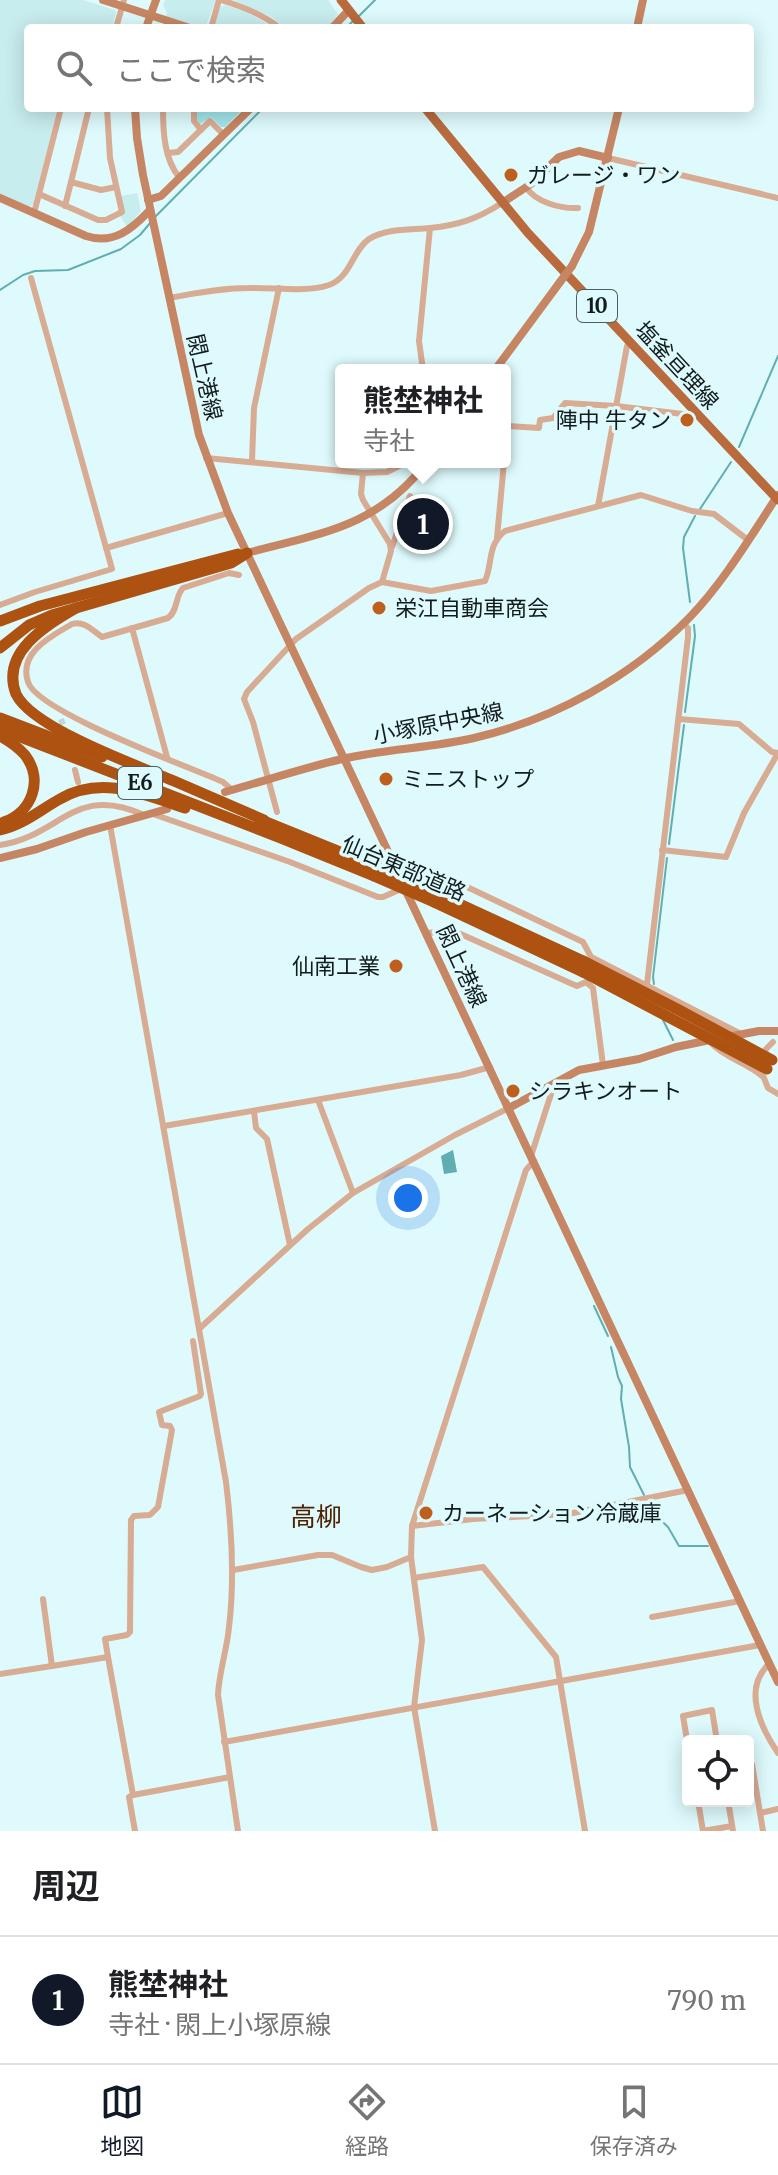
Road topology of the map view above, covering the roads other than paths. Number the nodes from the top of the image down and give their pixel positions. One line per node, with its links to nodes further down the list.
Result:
1 (103, 0): 6 (street)
2 (156, 0): 7 (street)
3 (220, 0): 12 (street); 13 (street)
4 (341, 0): 8 (main road)
5 (643, 0): 14 (street)
6 (123, 3): 7 (street); 9 (street)
7 (150, 15): 10 (street); 11 (street)
8 (356, 19)
9 (117, 24)
10 (147, 24)
11 (170, 24)
12 (212, 24)
13 (275, 24)
14 (638, 24)
15 (60, 112): 32 (street)
16 (88, 112): 29 (street)
17 (107, 112): 30 (street)
18 (135, 112): 35 (street, 閖上港線)
19 (163, 112): 26 (street)
20 (194, 112): 24 (street)
21 (247, 112): 25 (street)
22 (428, 112): 36 (main road, 塩釜亘理線 / 10)
23 (618, 112): 27 (street)
24 (201, 130): 25 (street); 26 (street)
25 (223, 134): 28 (street)
26 (168, 153): 28 (street)
27 (608, 158): 31 (street); 34 (street); 49 (street, bridge)
28 (179, 177): 35 (street)
29 (71, 182): 30 (street); 37 (street)
30 (116, 187): 41 (street)
31 (526, 187): 36 (street); 38 (street)
32 (39, 194): 37 (street); 39 (street)
33 (0, 198): 39 (street)
34 (778, 198)
35 (148, 200): 40 (street, 閖上港線)
36 (502, 203): 42 (street); 47 (main road, 塩釜亘理線 / 10)
37 (65, 206): 41 (street)
38 (578, 208)
39 (34, 213): 43 (street)
40 (152, 217): 43 (street); 46 (street, 閖上港線)
41 (90, 219): 43 (street)
42 (430, 228): 45 (street); 48 (street)
43 (86, 236)
44 (31, 278): 66 (street)
45 (279, 288): 46 (street); 54 (street)
46 (169, 298): 53 (street, 閖上港線)
47 (632, 342): 50 (street); 51 (main road, 塩釜亘理線 / 10)
48 (422, 364)
49 (499, 364)
50 (616, 406): 51 (street); 52 (street); 61 (street)
51 (695, 412): 60 (main road, 塩釜亘理線 / 10)
52 (511, 426)
53 (206, 458): 54 (street); 62 (street, 閖上港線)
54 (252, 461): 58 (street)
55 (395, 468): 58 (street)
56 (422, 468): 63 (street)
57 (503, 468): 64 (street)
58 (363, 473): 63 (street)
59 (410, 496): 67 (street)
60 (777, 498): 65 (street, 小塚原中央線)
61 (598, 506): 64 (street); 65 (street)
62 (228, 513): 66 (street); 68 (street, 閖上港線)
63 (372, 514): 67 (street); 68 (street)
64 (497, 538): 70 (street)
65 (748, 540): 74 (street, 小塚原中央線)
66 (106, 548): 72 (street)
67 (391, 551): 70 (street)
68 (247, 553): 71 (highway); 77 (street, 閖上港線)
69 (239, 575): 75 (street)
70 (382, 582): 77 (street)
71 (75, 603): 73 (highway); 76 (highway); 78 (highway); 97 (highway)
72 (0, 605)
73 (0, 621)
74 (683, 623): 82 (street); 87 (street, 小塚原中央線)
75 (132, 628): 79 (street); 86 (street)
76 (0, 639)
77 (291, 645): 87 (street, 閖上港線); 89 (street)
78 (0, 648)
79 (59, 709): 81 (street); 86 (street)
80 (0, 718): 97 (highway, 仙台東部道路 / E6)
81 (61, 719)
82 (679, 719): 85 (street); 103 (street)
83 (0, 729): 101 (highway, 仙台東部道路 / E6)
84 (0, 736): 98 (highway)
85 (778, 753): 103 (street)
86 (167, 757): 91 (street)
87 (344, 759): 89 (street, 小塚原中央線); 107 (street, 閖上港線)
88 (75, 770): 90 (street)
89 (269, 779): 91 (street, 小塚原中央線); 95 (street)
90 (78, 782)
91 (229, 791)
92 (82, 798): 93 (street)
93 (85, 807): 96 (street); 102 (street)
94 (167, 809): 96 (street)
95 (277, 812)
96 (147, 814): 99 (street); 106 (street)
97 (264, 820): 110 (highway, 仙台東部道路 / E6, bridge)
98 (0, 824)
99 (110, 825): 105 (street); 125 (street)
100 (0, 830): 101 (highway)
101 (281, 838): 110 (highway, 仙台東部道路 / E6, bridge)
102 (0, 845)
103 (662, 850): 111 (street)
104 (288, 853): 106 (street)
105 (0, 858)
106 (290, 862): 108 (street)
107 (399, 875): 108 (street, 閖上港線); 110 (street)
108 (404, 887): 109 (street, 閖上港線)
109 (426, 933): 110 (street); 118 (street, 閖上港線)
110 (586, 968): 111 (street); 117 (street); 119 (highway, 仙台東部道路 / E6, bridge)
111 (647, 984): 114 (street)
112 (767, 1031): 113 (street); 114 (street); 116 (street)
113 (778, 1031)
114 (743, 1035): 115 (street)
115 (710, 1040): 117 (street); 119 (street)
116 (775, 1044): 119 (street)
117 (603, 1065): 120 (street)
118 (490, 1067): 122 (street); 123 (street, 閖上港線)
119 (771, 1069): 121 (street)
120 (550, 1086): 123 (street); 126 (street)
121 (778, 1094)
122 (318, 1100): 124 (street); 127 (street)
123 (509, 1108): 126 (street, 閖上港線); 127 (street)
124 (254, 1111): 125 (street); 128 (street)
125 (164, 1126): 129 (street)
126 (532, 1158): 131 (street, 閖上港線); 132 (street)
127 (353, 1193): 128 (street)
128 (290, 1245): 129 (street)
129 (200, 1328): 134 (street)
130 (193, 1341): 140 (street)
131 (688, 1490): 132 (street); 137 (street, 閖上港線)
132 (412, 1526): 133 (street)
133 (411, 1557): 134 (street); 135 (street)
134 (233, 1570): 149 (street)
135 (414, 1578): 144 (street); 146 (street)
136 (43, 1599): 142 (street)
137 (740, 1601): 138 (street); 139 (street, 閖上港線)
138 (652, 1617)
139 (760, 1645): 141 (street, 閖上港線); 144 (street)
140 (108, 1657): 142 (street); 153 (street)
141 (769, 1664): 145 (street, 閖上港線); 150 (street)
142 (52, 1666): 143 (street)
143 (0, 1674)
144 (560, 1681): 146 (street); 162 (street)
145 (778, 1682)
146 (414, 1707): 149 (street); 161 (street)
147 (686, 1735): 148 (street)
148 (716, 1735)
149 (224, 1742): 152 (street)
150 (778, 1753)
151 (754, 1776): 157 (street)
152 (230, 1777): 153 (street); 160 (street)
153 (133, 1795): 159 (street)
154 (699, 1807): 158 (street)
155 (729, 1807): 158 (street)
156 (778, 1809): 157 (street)
157 (760, 1813): 163 (street)
158 (732, 1828)
159 (135, 1831)
160 (238, 1831)
161 (435, 1831)
162 (585, 1831)
163 (763, 1831)

